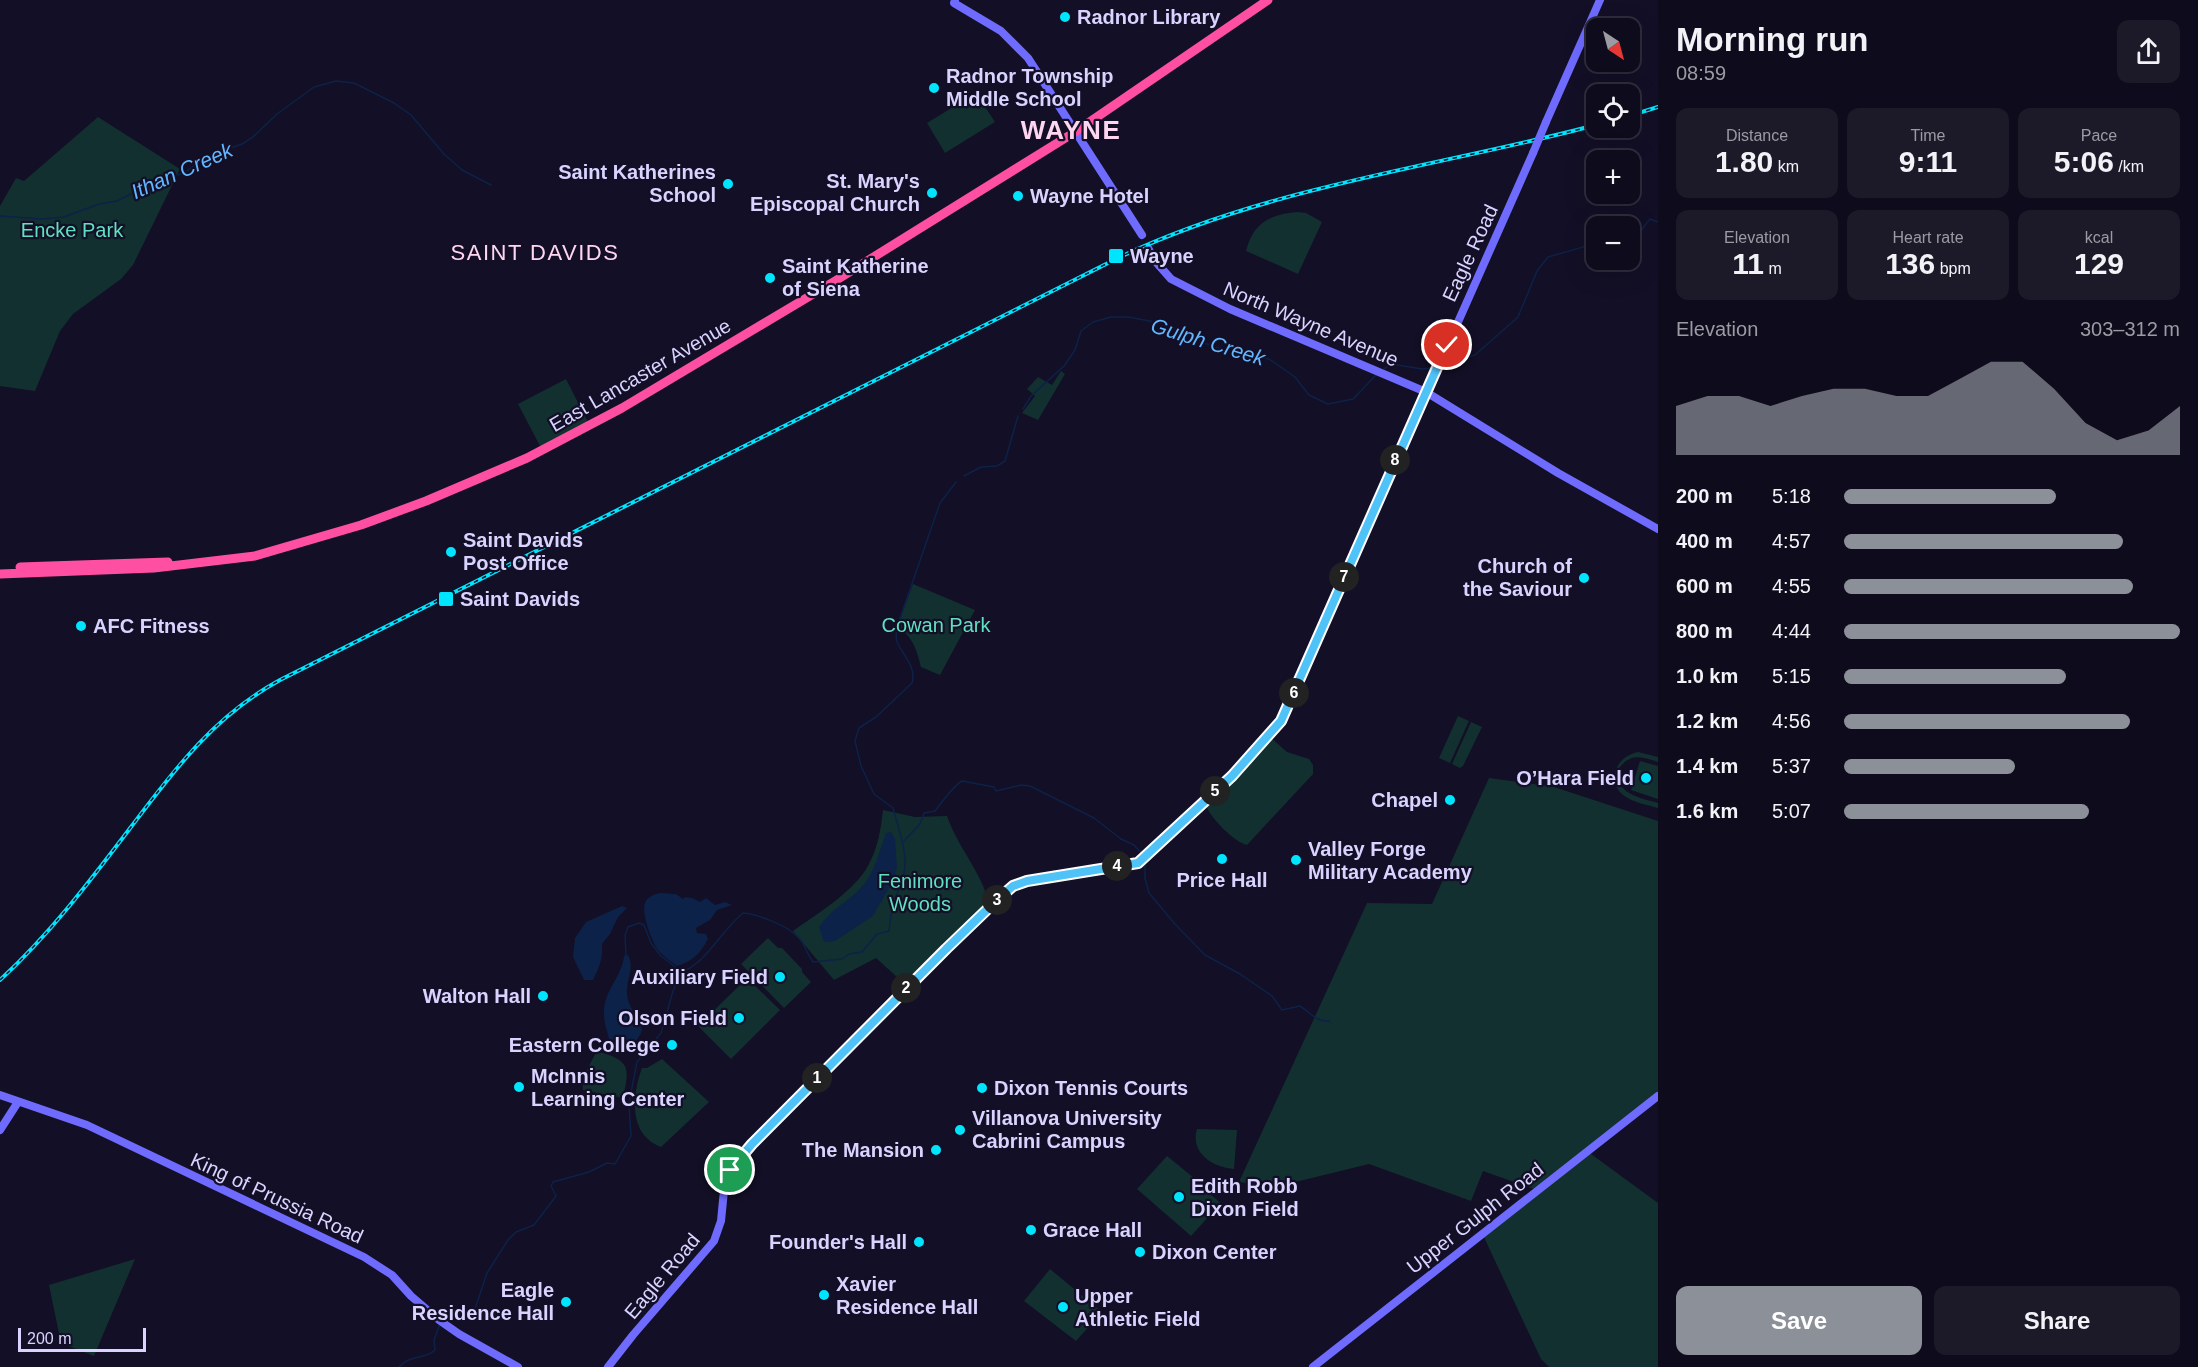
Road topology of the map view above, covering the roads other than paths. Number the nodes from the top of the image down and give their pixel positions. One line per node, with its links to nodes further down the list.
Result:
1 (955, 0): 4 (street)
2 (1268, 0): 4 (highway, East Lancaster Avenue)
3 (1600, 0): 7 (street, Eagle Road, bridge)
4 (1075, 132): 5 (street); 9 (highway, East Lancaster Avenue)
5 (1142, 235)
6 (1148, 248): 7 (street, North Wayne Avenue)
7 (1426, 392): 8 (street, North Wayne Avenue); 18 (street, Eagle Road)
8 (1658, 528)
9 (185, 563): 10 (highway, East Lancaster Avenue); 11 (highway, East Lancaster Avenue)
10 (0, 568)
11 (0, 574)
12 (1658, 1096): 19 (street, Upper Gulph Road)
13 (0, 1097): 14 (street, King of Prussia Road); 15 (street)
14 (18, 1102): 15 (street); 17 (street, King of Prussia Road)
15 (7, 1120): 16 (street)
16 (0, 1131)
17 (518, 1367)
18 (608, 1367)
19 (1313, 1367)

